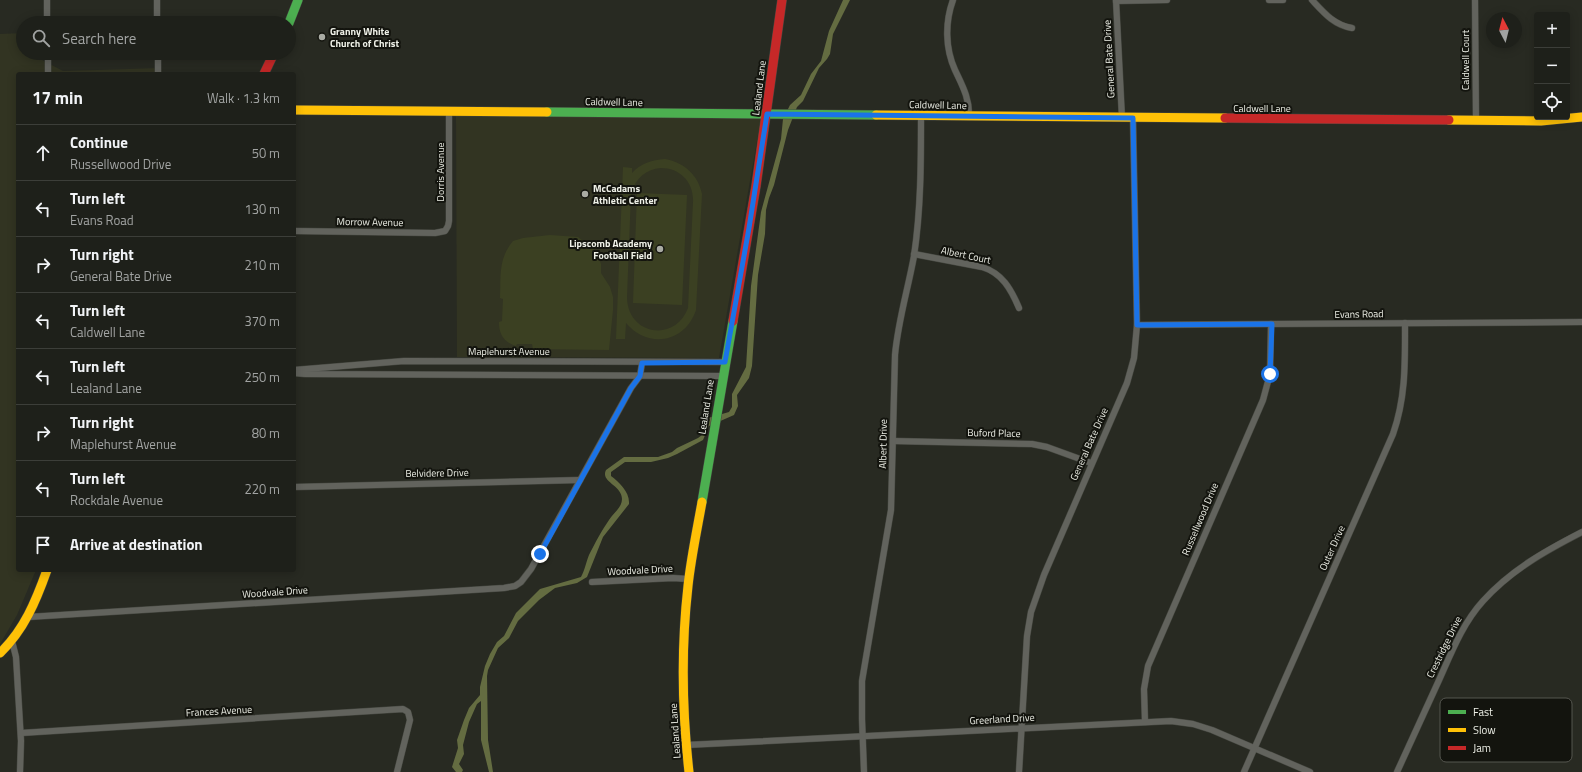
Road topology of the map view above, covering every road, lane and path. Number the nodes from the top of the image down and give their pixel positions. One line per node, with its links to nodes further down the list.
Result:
1 (47, 0): 12 (street)
2 (157, 0): 13 (street)
3 (298, 0): 14 (street)
4 (782, 0): 24 (street, Lealand Lane)
5 (953, 0): 26 (street)
6 (1116, 0): 7 (street); 28 (street, General Bate Drive)
7 (1167, 0)
8 (1269, 0): 9 (street)
9 (1283, 0)
10 (1312, 0): 15 (street)
11 (1474, 0): 30 (street, Caldwell Court)
12 (47, 16)
13 (157, 16)
14 (292, 16)
15 (1352, 28)
16 (48, 60): 19 (street)
17 (158, 60): 20 (street)
18 (271, 60): 21 (street)
19 (48, 72)
20 (158, 72)
21 (265, 72)
22 (296, 110): 23 (street, Caldwell Lane)
23 (449, 111): 24 (street, Caldwell Lane); 32 (street, Dorris Avenue)
24 (767, 114): 25 (street, Caldwell Lane); 39 (street, Lealand Lane)
25 (921, 116): 26 (street, Caldwell Lane); 33 (street, Albert Drive)
26 (969, 117): 28 (street, Caldwell Lane)
27 (1582, 117): 30 (street, Caldwell Lane)
28 (1122, 118): 29 (street, Caldwell Lane)
29 (1133, 118): 30 (street, Caldwell Lane); 38 (street, General Bate Drive)
30 (1476, 121)
31 (296, 231): 32 (street, Morrow Avenue)
32 (445, 231)
33 (914, 254): 34 (street, Albert Court); 45 (street, Albert Drive)
34 (1019, 308)
35 (1582, 322): 36 (street, Evans Road)
36 (1405, 323): 37 (street, Evans Road); 61 (street, Outer Drive)
37 (1272, 324): 38 (street, Evans Road); 56 (street, Russellwood Drive)
38 (1137, 325): 46 (street, General Bate Drive)
39 (725, 362): 40 (street, Maplehurst Avenue); 44 (street, Lealand Lane)
40 (642, 363): 41 (street, Maplehurst Avenue); 43 (street)
41 (296, 371)
42 (296, 372): 43 (street, Maplehurst Avenue)
43 (640, 376): 44 (street, Maplehurst Avenue); 47 (street)
44 (722, 376): 51 (street, Lealand Lane)
45 (893, 441): 46 (street, Buford Place); 59 (street, Albert Drive)
46 (1091, 463): 57 (street, General Bate Drive)
47 (580, 480): 48 (street, Belvidere Drive); 53 (street, Woodvale Drive)
48 (296, 487)
49 (1582, 532): 69 (street, Crestridge Drive)
50 (46, 572): 53 (street)
51 (688, 579): 52 (street, Woodvale Drive); 60 (street, Lealand Lane)
52 (592, 582)
53 (28, 617): 54 (street)
54 (12, 641): 55 (street); 58 (street)
55 (0, 653)
56 (1145, 722): 57 (street, Greerland Drive); 61 (street, Greerland Drive)
57 (1021, 728): 59 (street, Greerland Drive); 66 (street, General Bate Drive)
58 (21, 733): 62 (street); 63 (street, Frances Avenue)
59 (863, 736): 60 (street, Greerland Drive); 65 (street, Albert Drive)
60 (686, 745): 64 (street, Lealand Lane)
61 (1255, 748): 67 (street, Outer Drive); 68 (street, Greerland Drive)
62 (20, 772)
63 (397, 772)
64 (689, 772)
65 (864, 772)
66 (1019, 772)
67 (1244, 772)
68 (1310, 772)
69 (1397, 772)

